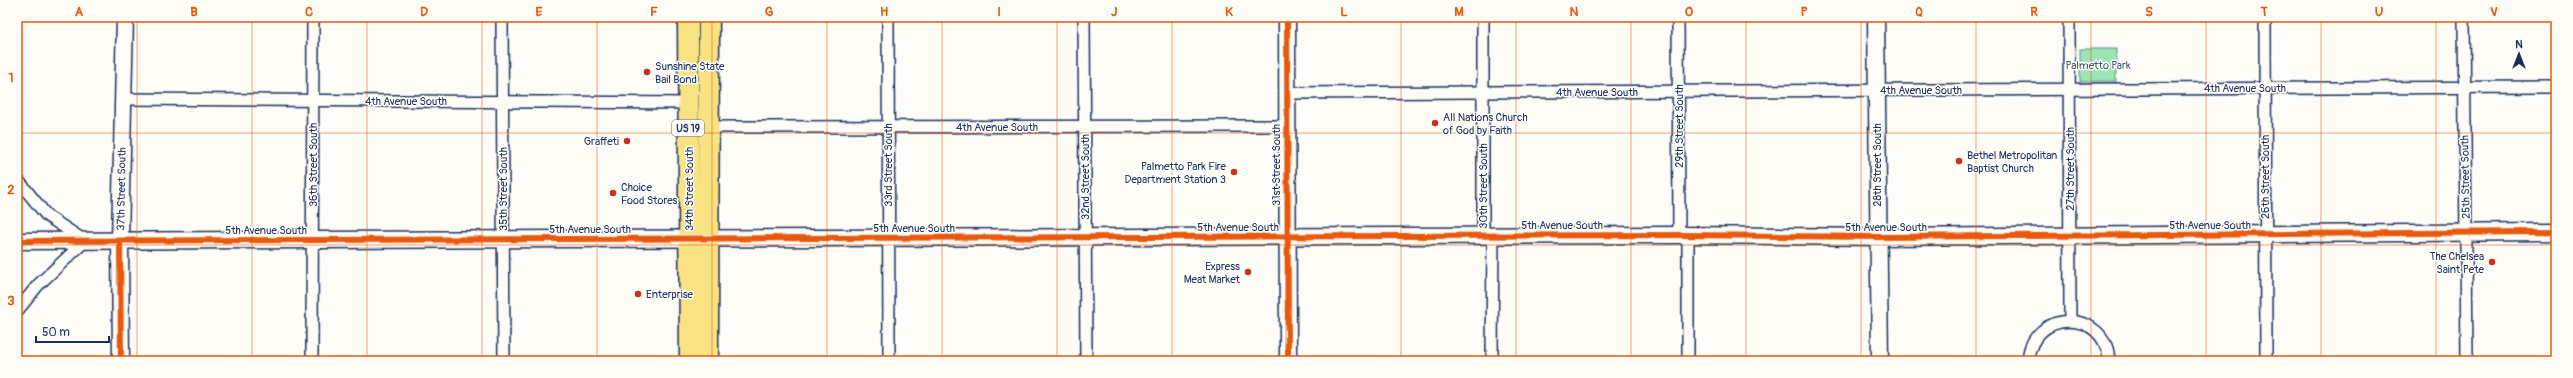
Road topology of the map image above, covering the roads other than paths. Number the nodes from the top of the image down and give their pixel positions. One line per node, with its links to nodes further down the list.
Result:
1 (125, 17): 25 (street, 37th Street South)
2 (313, 17): 26 (street, 36th Street South)
3 (502, 17): 27 (street, 35th Street South)
4 (688, 17): 28 (highway, 34th Street South / US 19)
5 (701, 17): 16 (highway)
6 (709, 17): 16 (highway, 34th Street South / US 19)
7 (888, 17): 31 (street, 33rd Street South)
8 (1084, 17): 32 (street, 32nd Street South)
9 (1287, 17): 24 (street, 31st Street South)
10 (1482, 17): 23 (street, 30th Street South)
11 (1678, 17): 22 (street, 29th Street South)
12 (1876, 17): 21 (street, 28th Street South)
13 (2069, 17): 20 (street, 27th Street South)
14 (2265, 17): 19 (street, 26th Street South)
15 (2464, 17): 17 (street, 25th Street South)
16 (709, 38): 30 (highway, 34th Street South / US 19)
17 (2464, 87): 18 (street, 4th Avenue South); 19 (street, 4th Avenue South); 34 (street, 25th Street South)
18 (2556, 87)
19 (2265, 88): 20 (street, 4th Avenue South); 38 (street, 26th Street South)
20 (2069, 89): 21 (street, 4th Avenue South); 37 (street, 27th Street South)
21 (1877, 90): 22 (street, 4th Avenue South); 43 (street, 28th Street South)
22 (1679, 91): 23 (street, 4th Avenue South); 36 (street, 29th Street South)
23 (1483, 92): 24 (street, 4th Avenue South); 40 (street, 30th Street South)
24 (1286, 93): 29 (street, 31st Street South)
25 (124, 99): 26 (street, 4th Avenue South); 49 (street, 37th Street South)
26 (313, 101): 27 (street, 4th Avenue South); 46 (street, 36th Street South)
27 (502, 102): 28 (street, 4th Avenue South); 44 (street, 35th Street South)
28 (688, 103): 45 (highway, 34th Street South / US 19)
29 (1286, 126): 32 (street, 4th Avenue South); 39 (street, 31st Street South)
30 (708, 127): 31 (street, 4th Avenue South); 45 (highway, 34th Street South / US 19)
31 (888, 127): 32 (street, 4th Avenue South); 42 (street, 33rd Street South)
32 (1085, 127): 41 (street, 32nd Street South)
33 (17, 179): 48 (street)
34 (2466, 232): 35 (street, 5th Avenue South); 38 (street, 5th Avenue South); 66 (street, 25th Street South)
35 (2556, 232)
36 (1684, 235): 40 (street, 5th Avenue South); 43 (street, 5th Avenue South); 61 (street, 29th Street South)
37 (2070, 235): 38 (street, 5th Avenue South); 43 (street, 5th Avenue South); 51 (street, 27th Street South)
38 (2265, 235): 65 (street, 26th Street South)
39 (1286, 236): 40 (street, 5th Avenue South); 41 (street, 5th Avenue South); 59 (street, 31st Street South)
40 (1488, 236): 60 (street, 30th Street South)
41 (1086, 237): 42 (street, 5th Avenue South); 58 (street, 32nd Street South)
42 (889, 238): 45 (street, 5th Avenue South); 57 (street, 33rd Street South)
43 (1878, 238): 62 (street, 28th Street South)
44 (503, 239): 45 (street, 5th Avenue South); 46 (street, 5th Avenue South); 54 (street, 35th Street South)
45 (699, 239): 55 (highway, 34th Street South / US 19); 56 (highway, 34th Street South / US 19)
46 (313, 240): 49 (street, 5th Avenue South); 53 (street, 36th Street South)
47 (17, 241): 48 (street, 5th Avenue South)
48 (85, 241): 49 (street, 5th Avenue South); 50 (street)
49 (120, 241): 52 (street, 37th Street South)
50 (17, 311)
51 (2070, 320): 63 (street); 64 (street)
52 (121, 361)
53 (312, 361)
54 (504, 361)
55 (690, 361)
56 (708, 361)
57 (889, 361)
58 (1086, 361)
59 (1288, 361)
60 (1492, 361)
61 (1688, 361)
62 (1880, 361)
63 (2028, 361)
64 (2109, 361)
65 (2266, 361)
66 (2467, 361)

